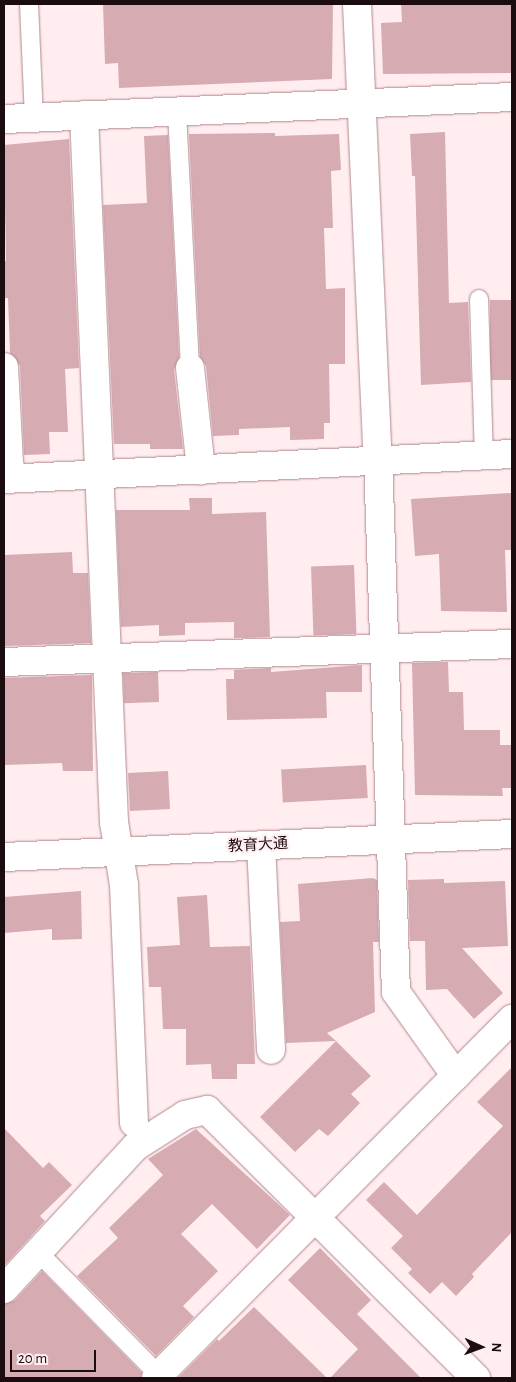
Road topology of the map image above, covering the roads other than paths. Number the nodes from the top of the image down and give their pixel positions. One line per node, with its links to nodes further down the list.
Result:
1 (29, 4): 7 (lane)
2 (357, 4): 4 (street)
3 (512, 97): 4 (street)
4 (361, 103): 5 (street); 14 (street)
5 (177, 111): 6 (street); 11 (lane)
6 (84, 115): 7 (street); 16 (street)
7 (34, 117): 8 (street)
8 (4, 119)
9 (478, 299): 13 (lane)
10 (4, 367): 17 (street)
11 (190, 368): 15 (street)
12 (512, 454): 13 (street)
13 (484, 455): 14 (street)
14 (378, 459): 15 (street); 19 (street)
15 (200, 470): 16 (street)
16 (99, 475): 17 (street); 20 (street)
17 (8, 479)
18 (512, 644): 19 (street)
19 (385, 648): 20 (street); 23 (street)
20 (107, 658): 21 (street); 25 (street)
21 (4, 662)
22 (512, 834): 23 (street, 教育大通)
23 (391, 839): 24 (street, 教育大通); 29 (street)
24 (262, 844): 25 (street, 教育大通); 28 (street)
25 (121, 853): 26 (street, 教育大通); 30 (street)
26 (4, 857)
27 (512, 1019): 29 (street)
28 (271, 1050)
29 (456, 1076): 31 (street)
30 (134, 1123)
31 (315, 1219): 32 (street); 34 (street); 35 (street)
32 (39, 1253): 33 (street); 34 (lane)
33 (4, 1289)
34 (157, 1377)
35 (473, 1377)

